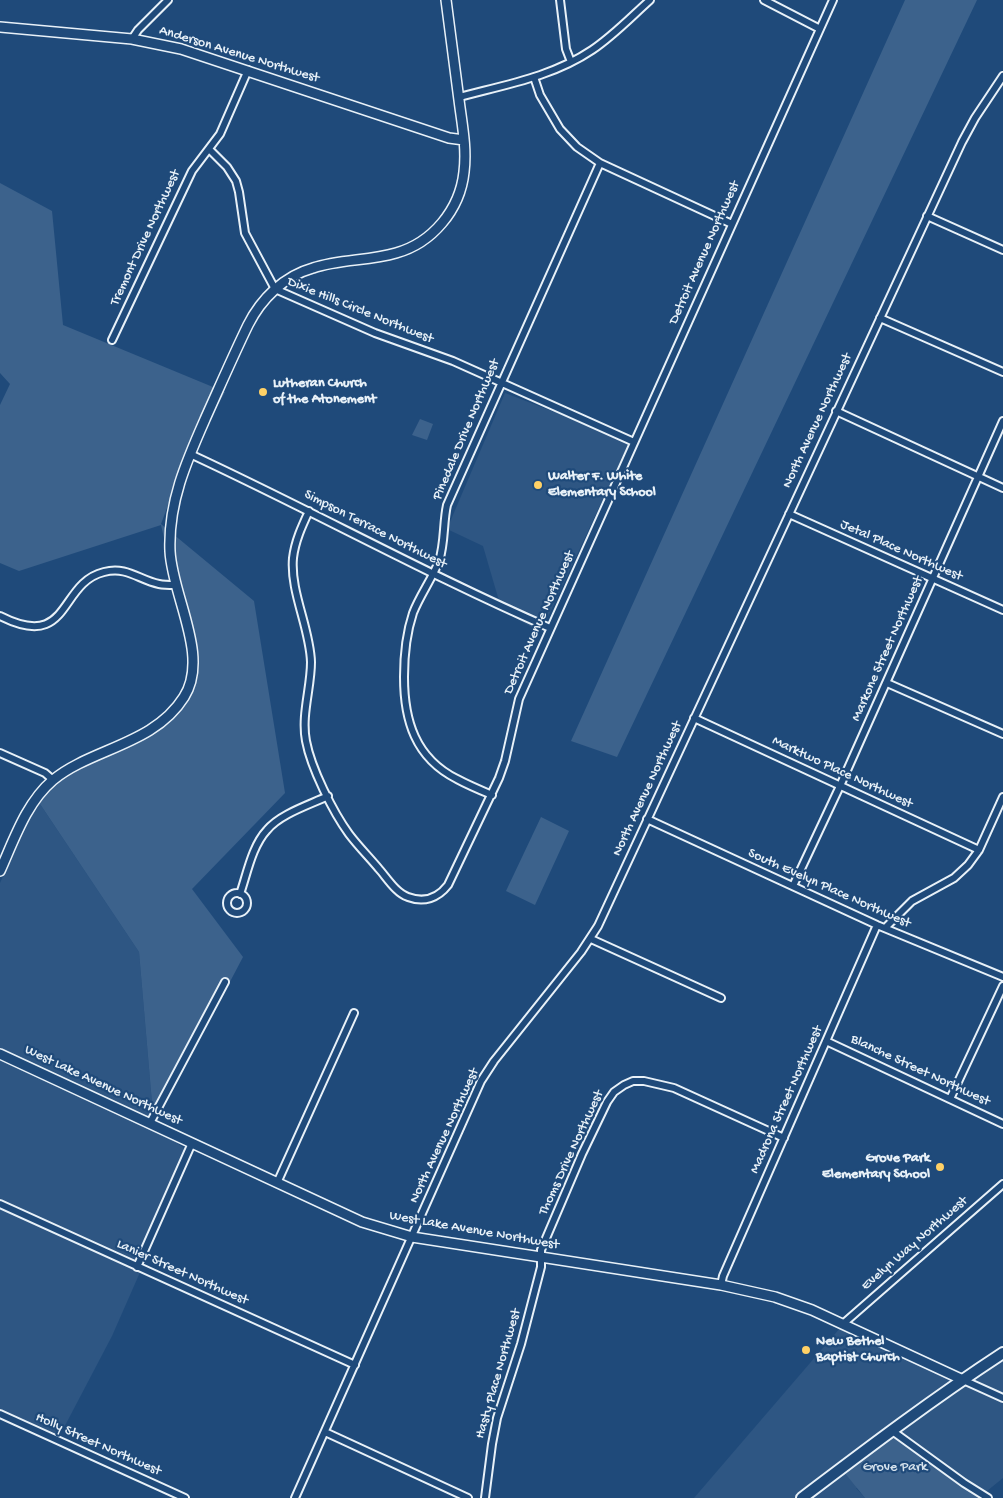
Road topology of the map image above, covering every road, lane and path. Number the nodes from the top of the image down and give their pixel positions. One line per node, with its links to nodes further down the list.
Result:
1 (168, 0): 9 (street)
2 (446, 0): 14 (street)
3 (560, 0): 10 (street)
4 (650, 0): 10 (street)
5 (764, 0): 8 (street)
6 (833, 0): 8 (street, Detroit Avenue Northwest)
7 (0, 27): 9 (street, Anderson Avenue Northwest)
8 (820, 29): 19 (street, Detroit Avenue Northwest)
9 (132, 39): 11 (street, Anderson Avenue Northwest)
10 (571, 62): 13 (street)
11 (248, 70): 15 (street, Anderson Avenue Northwest); 16 (street)
12 (1003, 76): 18 (street, North Avenue Northwest)
13 (534, 77): 14 (street); 17 (street)
14 (459, 97): 15 (street)
15 (464, 140): 21 (street)
16 (209, 150): 21 (street, Dixie Hills Circle Northwest); 23 (street, Tremont Drive Northwest)
17 (600, 163): 19 (street); 25 (street, Pinedale Drive Northwest)
18 (927, 216): 20 (street); 22 (street, North Avenue Northwest)
19 (732, 224): 28 (street, Detroit Avenue Northwest)
20 (1003, 250)
21 (274, 289): 25 (street, Dixie Hills Circle Northwest); 29 (street)
22 (880, 318): 24 (street); 26 (street, North Avenue Northwest)
23 (112, 340)
24 (1003, 372)
25 (501, 382): 28 (street, Dixie Hills Circle Northwest); 34 (street, Pinedale Drive Northwest)
26 (836, 411): 30 (street); 33 (street, North Avenue Northwest)
27 (1003, 421): 30 (street, Markone Street Northwest)
28 (634, 442): 39 (street, Detroit Avenue Northwest)
29 (190, 454): 32 (street, Simpson Terrace Northwest); 36 (street)
30 (979, 476): 31 (street); 35 (street, Markone Street Northwest)
31 (1003, 488)
32 (309, 511): 34 (street, Simpson Terrace Northwest); 47 (street, Detroit Avenue Northwest)
33 (788, 514): 35 (street, Jetal Place Northwest); 41 (street, North Avenue Northwest)
34 (433, 573): 39 (street, Simpson Terrace Northwest); 46 (street, Pinedale Drive Northwest)
35 (933, 579): 37 (street, Jetal Place Northwest); 40 (street, Markone Street Northwest)
36 (175, 585): 38 (street); 44 (street)
37 (1003, 610)
38 (0, 616)
39 (550, 628): 46 (street, Detroit Avenue Northwest)
40 (886, 683): 42 (street); 45 (street, Markone Street Northwest)
41 (694, 718): 45 (street, Marktwo Place Northwest); 49 (street, North Avenue Northwest)
42 (1003, 734)
43 (0, 752): 44 (street)
44 (53, 780): 51 (street)
45 (840, 786): 50 (street, Marktwo Place Northwest); 52 (street, Markone Street Northwest)
46 (492, 795): 47 (street, Detroit Avenue Northwest)
47 (328, 796): 53 (street)
48 (1003, 797): 50 (street)
49 (647, 820): 52 (street, South Evelyn Place Northwest); 56 (street, North Avenue Northwest)
50 (979, 850): 55 (street)
51 (0, 871)
52 (793, 886): 54 (street, South Evelyn Place Northwest)
53 (240, 894)
54 (877, 925): 55 (street, South Evelyn Place Northwest); 62 (street, Madrona Street Northwest)
55 (885, 928): 57 (street, South Evelyn Place Northwest)
56 (590, 939): 60 (street); 72 (street, North Avenue Northwest)
57 (1003, 977)
58 (225, 982): 65 (street)
59 (1003, 986): 64 (street)
60 (721, 998)
61 (354, 1013): 69 (street)
62 (826, 1041): 64 (street, Blanche Street Northwest); 67 (street, Madrona Street Northwest)
63 (0, 1054): 65 (street, West Lake Avenue Northwest)
64 (950, 1098): 66 (street, Blanche Street Northwest)
65 (150, 1124): 68 (street, West Lake Avenue Northwest)
66 (1003, 1124)
67 (784, 1138): 73 (street, Thoms Drive Northwest); 75 (street, Madrona Street Northwest)
68 (192, 1143): 69 (street, West Lake Avenue Northwest); 74 (street)
69 (277, 1183): 72 (street, West Lake Avenue Northwest)
70 (1003, 1184): 76 (street, Evelyn Way Northwest)
71 (0, 1204): 74 (street, Lanier Street Northwest)
72 (412, 1238): 73 (street, West Lake Avenue Northwest); 78 (street, North Avenue Northwest)
73 (541, 1257): 75 (street, West Lake Avenue Northwest); 87 (street, Hasty Place Northwest)
74 (137, 1267): 78 (street, Lanier Street Northwest)
75 (721, 1285): 76 (street, West Lake Avenue Northwest)
76 (844, 1323): 79 (street, West Lake Avenue Northwest)
77 (1003, 1352): 79 (main road)
78 (355, 1365): 83 (street, North Avenue Northwest)
79 (962, 1379): 80 (street); 82 (main road)
80 (1003, 1398)
81 (0, 1414): 84 (street, Holly Street Northwest)
82 (891, 1430): 88 (main road); 89 (street)
83 (325, 1432): 85 (street, North Avenue Northwest); 86 (street)
84 (185, 1498)
85 (295, 1498)
86 (468, 1498)
87 (485, 1498)
88 (802, 1498)
89 (988, 1498)

